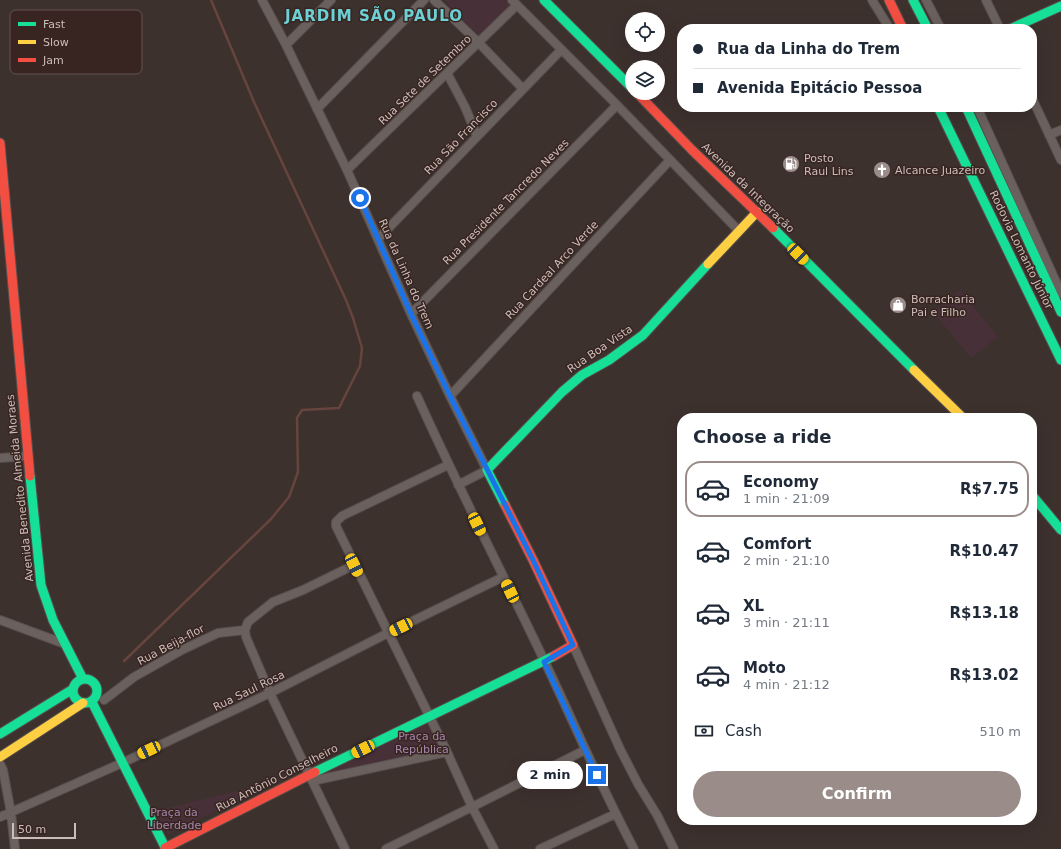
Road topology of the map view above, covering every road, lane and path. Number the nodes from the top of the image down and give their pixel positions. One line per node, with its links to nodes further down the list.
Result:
1 (262, 0): 21 (street, Rua da Linha do Trem)
2 (331, 0): 21 (street)
3 (424, 0): 28 (street)
4 (434, 0): 20 (street)
5 (544, 0): 24 (main road)
6 (872, 0): 14 (street)
7 (889, 0): 15 (main road)
8 (913, 0): 16 (main road)
9 (926, 0): 17 (street)
10 (986, 0): 18 (street)
11 (1058, 0): 13 (street)
12 (514, 3): 20 (street, Rua Sete de Setembro); 22 (street)
13 (1061, 6): 19 (main road)
14 (887, 24)
15 (901, 24)
16 (925, 24)
17 (938, 24)
18 (998, 24)
19 (1021, 24)
20 (479, 43): 23 (street, Rua Sete de Setembro); 25 (street)
21 (286, 45): 28 (street, Rua da Linha do Trem)
22 (561, 50): 25 (street, Rua São Francisco); 27 (street)
23 (447, 73): 35 (street); 39 (street, Rua Sete de Setembro)
24 (625, 81)
25 (523, 88): 35 (street, Rua São Francisco)
26 (644, 100): 40 (main road, Avenida da Integração)
27 (617, 105): 37 (street); 45 (street, Rua Presidente Tancredo Neves)
28 (317, 109): 39 (street, Rua da Linha do Trem)
29 (1037, 109): 34 (street)
30 (940, 112): 46 (main road, Rodovia Lomanto Júnior)
31 (968, 112): 44 (main road, Rodovia Lomanto Júnior)
32 (979, 112): 43 (street)
33 (1061, 130): 34 (street)
34 (1049, 135): 38 (street)
35 (477, 136): 42 (street, Rua São Francisco)
36 (0, 143): 50 (main road, Avenida Benedito Almeida Moraes)
37 (670, 160): 41 (street); 48 (street, Rua Cardeal Arco Verde)
38 (1061, 160)
39 (347, 170): 42 (street, Rua da Linha do Trem)
40 (757, 212): 41 (main road, Rua Boa Vista); 49 (main road, Avenida da Integração)
41 (739, 231): 53 (main road, Rua Boa Vista)
42 (378, 239): 45 (street, Rua da Linha do Trem)
43 (1061, 293)
44 (1061, 312)
45 (411, 314): 48 (street, Rua da Linha do Trem)
46 (1061, 360)
47 (416, 396): 52 (street)
48 (450, 396): 53 (street, Rua da Linha do Trem)
49 (958, 413)
50 (28, 456): 51 (street); 62 (main road, Avenida Benedito Almeida Moraes)
51 (0, 458)
52 (448, 465): 54 (street); 57 (street)
53 (487, 470): 54 (street); 63 (main road)
54 (458, 485): 58 (street)
55 (1037, 501): 56 (main road)
56 (1061, 530)
57 (354, 565): 60 (street); 61 (street)
58 (503, 576): 61 (street, Rua Saul Rosa); 64 (street)
59 (0, 620): 62 (street)
60 (245, 630): 67 (street); 68 (street, Rua Beija-flor)
61 (388, 633): 67 (street, Rua Saul Rosa); 70 (street)
62 (65, 644): 65 (main road, Avenida Benedito Almeida Moraes)
63 (573, 645): 64 (main road, Rua Antônio Conselheiro); 89 (street)
64 (544, 662): 70 (main road, Rua Antônio Conselheiro); 72 (street)
65 (82, 679): 66 (main road); 69 (main road)
66 (73, 689): 69 (main road); 71 (main road)
67 (270, 693): 75 (street, Rua Saul Rosa); 77 (street)
68 (104, 700)
69 (87, 702): 74 (main road); 75 (main road)
70 (429, 717): 73 (street); 77 (main road, Rua Antônio Conselheiro)
71 (0, 734)
72 (585, 750): 78 (street); 80 (street)
73 (447, 752): 77 (street, Rua Antônio Conselheiro); 78 (street)
74 (0, 757)
75 (122, 763): 79 (street, Rua Saul Rosa); 83 (main road)
76 (0, 764): 79 (street)
77 (311, 778): 83 (main road, Rua Antônio Conselheiro); 84 (street)
78 (472, 807): 85 (street); 86 (street)
79 (11, 813): 81 (street, Rua Saul Rosa); 82 (street)
80 (615, 814): 87 (street); 88 (street)
81 (0, 818)
82 (15, 849)
83 (165, 849)
84 (345, 849)
85 (386, 849)
86 (494, 849)
87 (540, 849)
88 (634, 849)
89 (674, 849)

